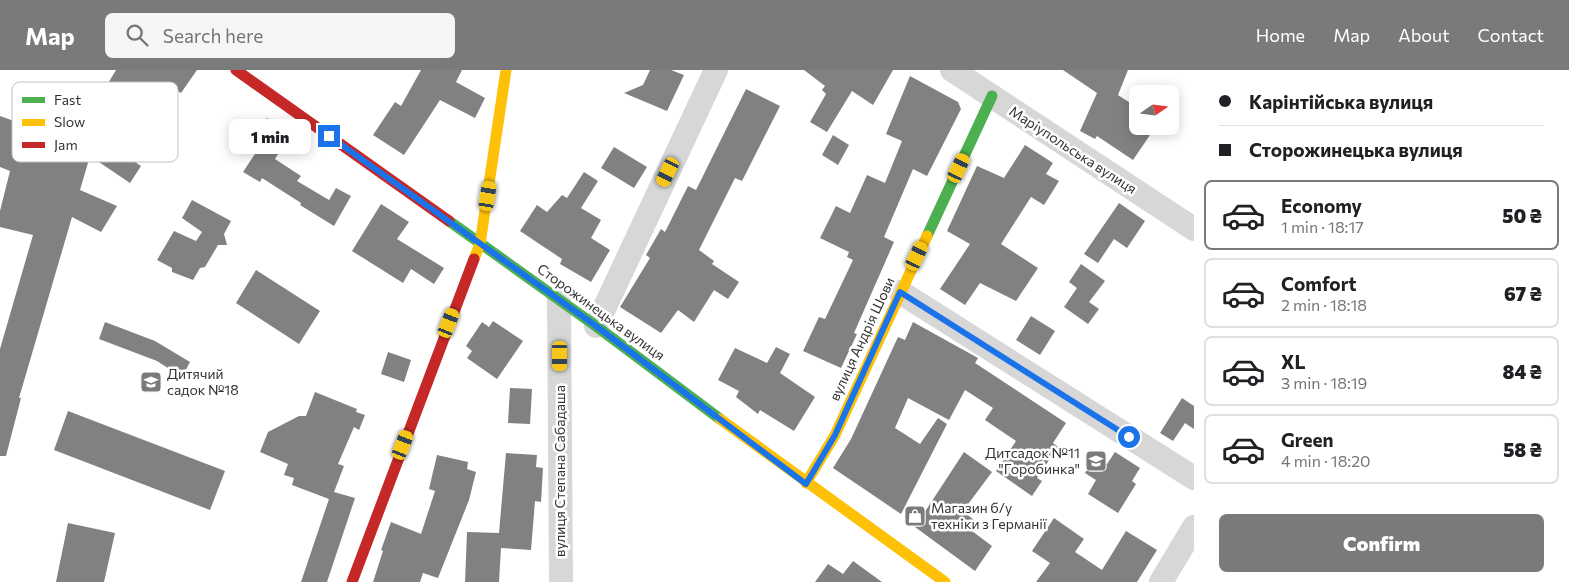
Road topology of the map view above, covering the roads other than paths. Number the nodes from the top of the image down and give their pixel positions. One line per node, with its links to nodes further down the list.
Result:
1 (236, 70): 7 (street, Сторожинецька вулиця)
2 (506, 70): 7 (street)
3 (716, 70): 10 (street)
4 (952, 70): 5 (street, Маріупольська вулиця)
5 (992, 96): 6 (street, Маріупольська вулиця); 8 (street, вулиця Андрія Шови)
6 (1194, 229)
7 (480, 244): 9 (street, Сторожинецька вулиця); 14 (street)
8 (900, 292): 11 (street); 12 (street, вулиця Андрія Шови)
9 (560, 300): 10 (street, Сторожинецька вулиця); 15 (street, вулиця Степана Сабадаша)
10 (596, 326): 12 (street, Сторожинецька вулиця)
11 (1194, 478)
12 (806, 484): 16 (street, Сторожинецька вулиця)
13 (1194, 527): 17 (street)
14 (352, 582)
15 (561, 582)
16 (944, 582)
17 (1162, 582)

